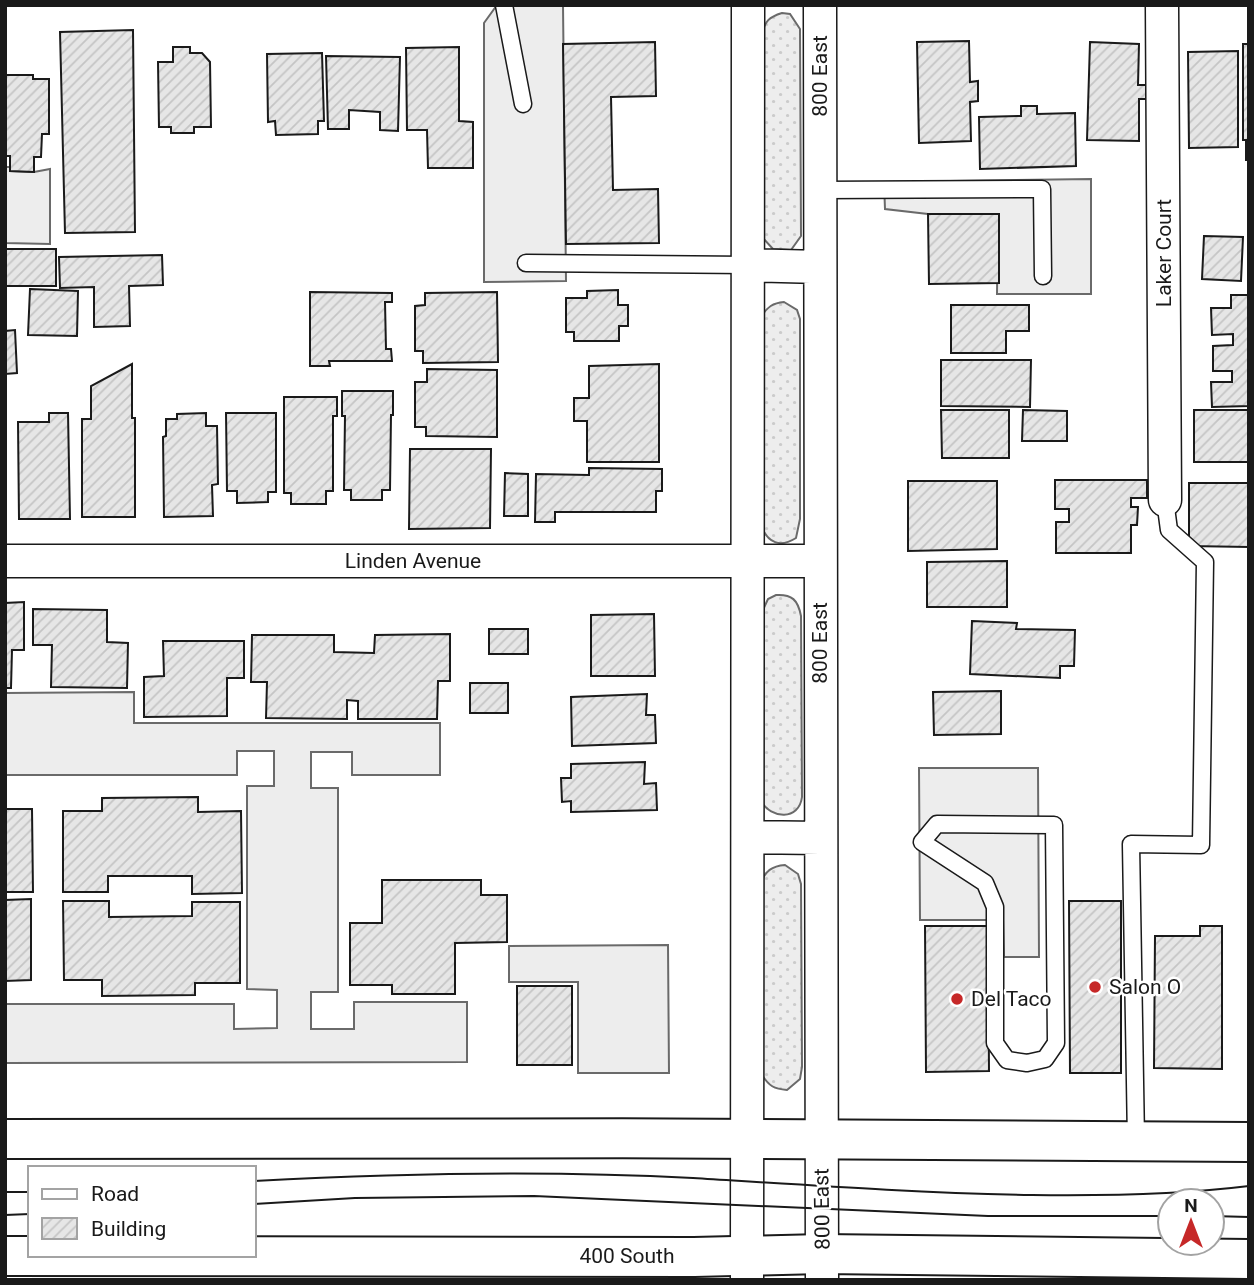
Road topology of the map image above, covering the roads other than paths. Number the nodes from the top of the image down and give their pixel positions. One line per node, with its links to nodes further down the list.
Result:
1 (504, 5): 5 (lane)
2 (748, 5): 8 (street)
3 (820, 5): 6 (street, 800 East)
4 (1162, 5): 11 (street, Laker Court)
5 (523, 104)
6 (820, 190): 9 (street, 800 East); 10 (lane)
7 (526, 262): 8 (lane)
8 (748, 265): 9 (street); 13 (street)
9 (820, 267): 14 (street, 800 East)
10 (1044, 276)
11 (1166, 500): 21 (lane)
12 (5, 561): 13 (street, Linden Avenue)
13 (748, 561): 14 (street, Linden Avenue); 15 (street)
14 (820, 561): 16 (street, 800 East)
15 (748, 837): 16 (street); 18 (street)
16 (820, 838): 20 (street, 800 East)
17 (922, 842): 17 (lane)
18 (748, 1137): 19 (main road); 20 (main road); 26 (street)
19 (5, 1139)
20 (821, 1139): 21 (main road); 27 (street, 800 East)
21 (1136, 1142): 22 (main road)
22 (1249, 1142)
23 (5, 1256): 25 (main road, 400 South)
24 (1249, 1259): 27 (main road, 400 South)
25 (93, 1262): 26 (main road, 400 South)
26 (747, 1267): 27 (main road, 400 South)
27 (822, 1267)

